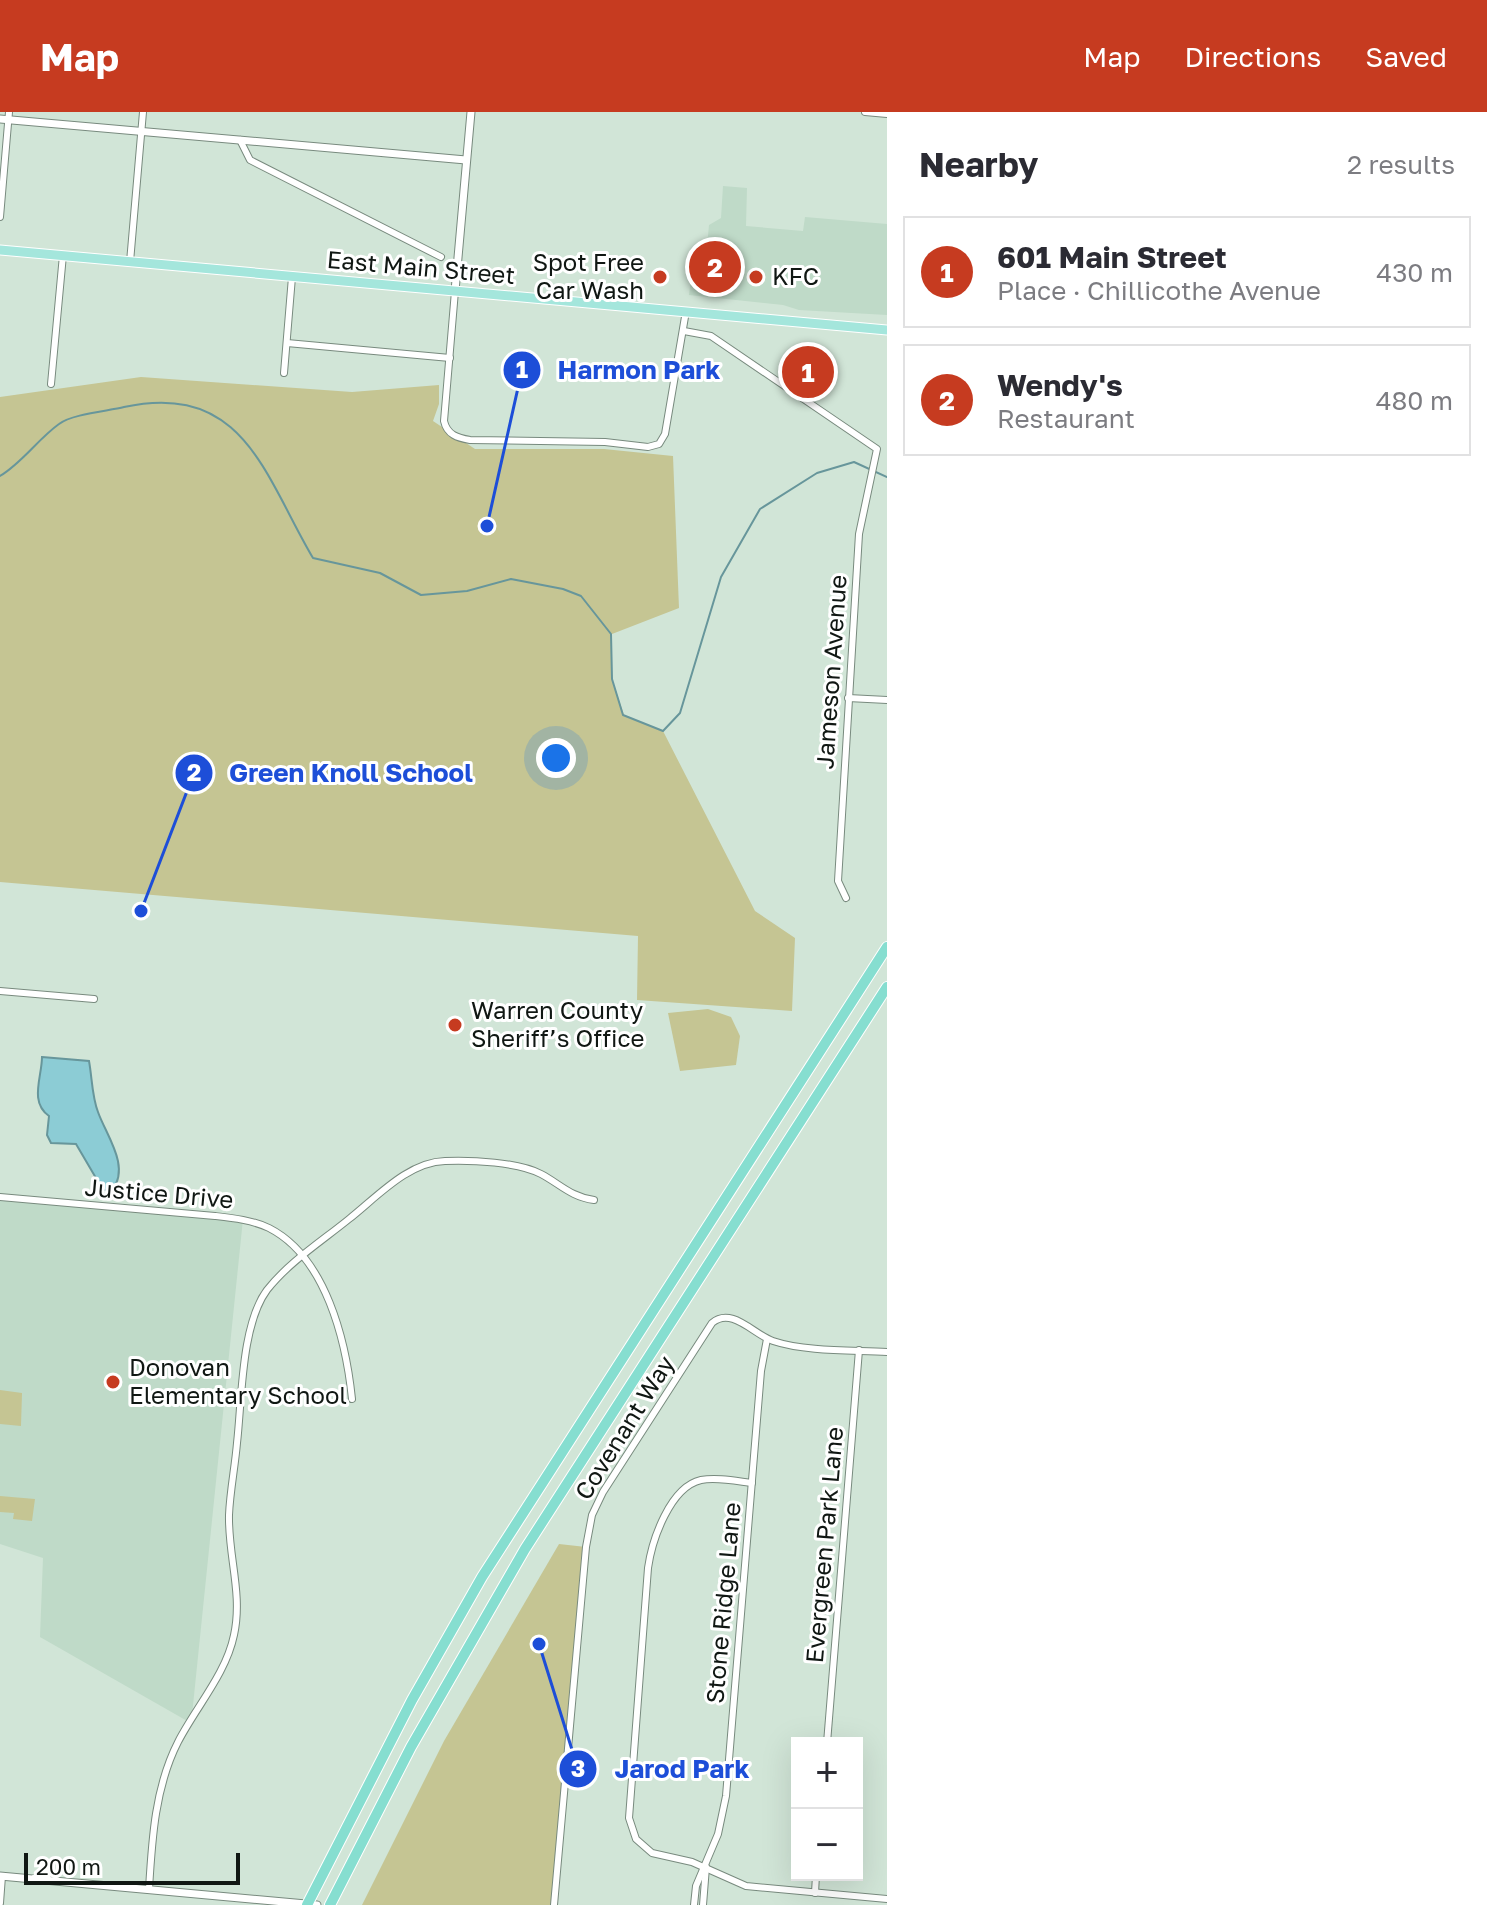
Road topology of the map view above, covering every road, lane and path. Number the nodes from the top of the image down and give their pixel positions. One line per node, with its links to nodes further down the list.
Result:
1 (143, 112): 6 (street)
2 (471, 112): 8 (street)
3 (865, 112): 4 (street)
4 (887, 114)
5 (6, 117): 6 (street); 9 (street)
6 (142, 131): 7 (street); 13 (street)
7 (240, 140): 8 (street); 12 (street)
8 (466, 160): 15 (street)
9 (0, 217)
10 (0, 250): 11 (main road, East Main Street)
11 (63, 255): 13 (main road, East Main Street); 22 (street)
12 (441, 257)
13 (130, 262): 14 (main road, East Main Street)
14 (292, 277): 15 (main road, East Main Street); 19 (street)
15 (455, 291): 16 (main road, East Main Street); 20 (street)
16 (686, 311): 17 (main road, East Main Street); 18 (street)
17 (887, 330)
18 (684, 331): 20 (street); 23 (street, Jameson Avenue)
19 (287, 343): 20 (street); 21 (street)
20 (450, 358)
21 (284, 373)
22 (51, 384)
23 (848, 698): 24 (street); 25 (street, Jameson Avenue)
24 (887, 700)
25 (846, 898)
26 (887, 947): 46 (highway)
27 (887, 987): 48 (highway)
28 (0, 991): 29 (street)
29 (94, 999)
30 (0, 1197): 32 (street, Justice Drive)
31 (594, 1200): 32 (street)
32 (303, 1256): 36 (street, Justice Drive); 42 (street)
33 (767, 1339): 34 (street); 37 (street, Stone Ridge Lane); 49 (street, Covenant Way)
34 (859, 1350): 35 (street); 38 (street, Evergreen Park Lane)
35 (887, 1352)
36 (352, 1399)
37 (752, 1483): 39 (street, Stone Ridge Lane); 39 (street)
38 (827, 1737)
39 (706, 1867): 43 (street); 50 (street, Stone Ridge Lane); 51 (street, Stone Ridge Lane)
40 (1, 1876): 42 (street); 45 (street)
41 (816, 1881): 43 (street)
42 (149, 1889): 46 (street)
43 (815, 1893): 44 (street)
44 (887, 1899)
45 (0, 1903)
46 (307, 1905): 47 (street)
47 (317, 1905)
48 (330, 1905)
49 (554, 1905)
50 (694, 1905)
51 (703, 1905)

